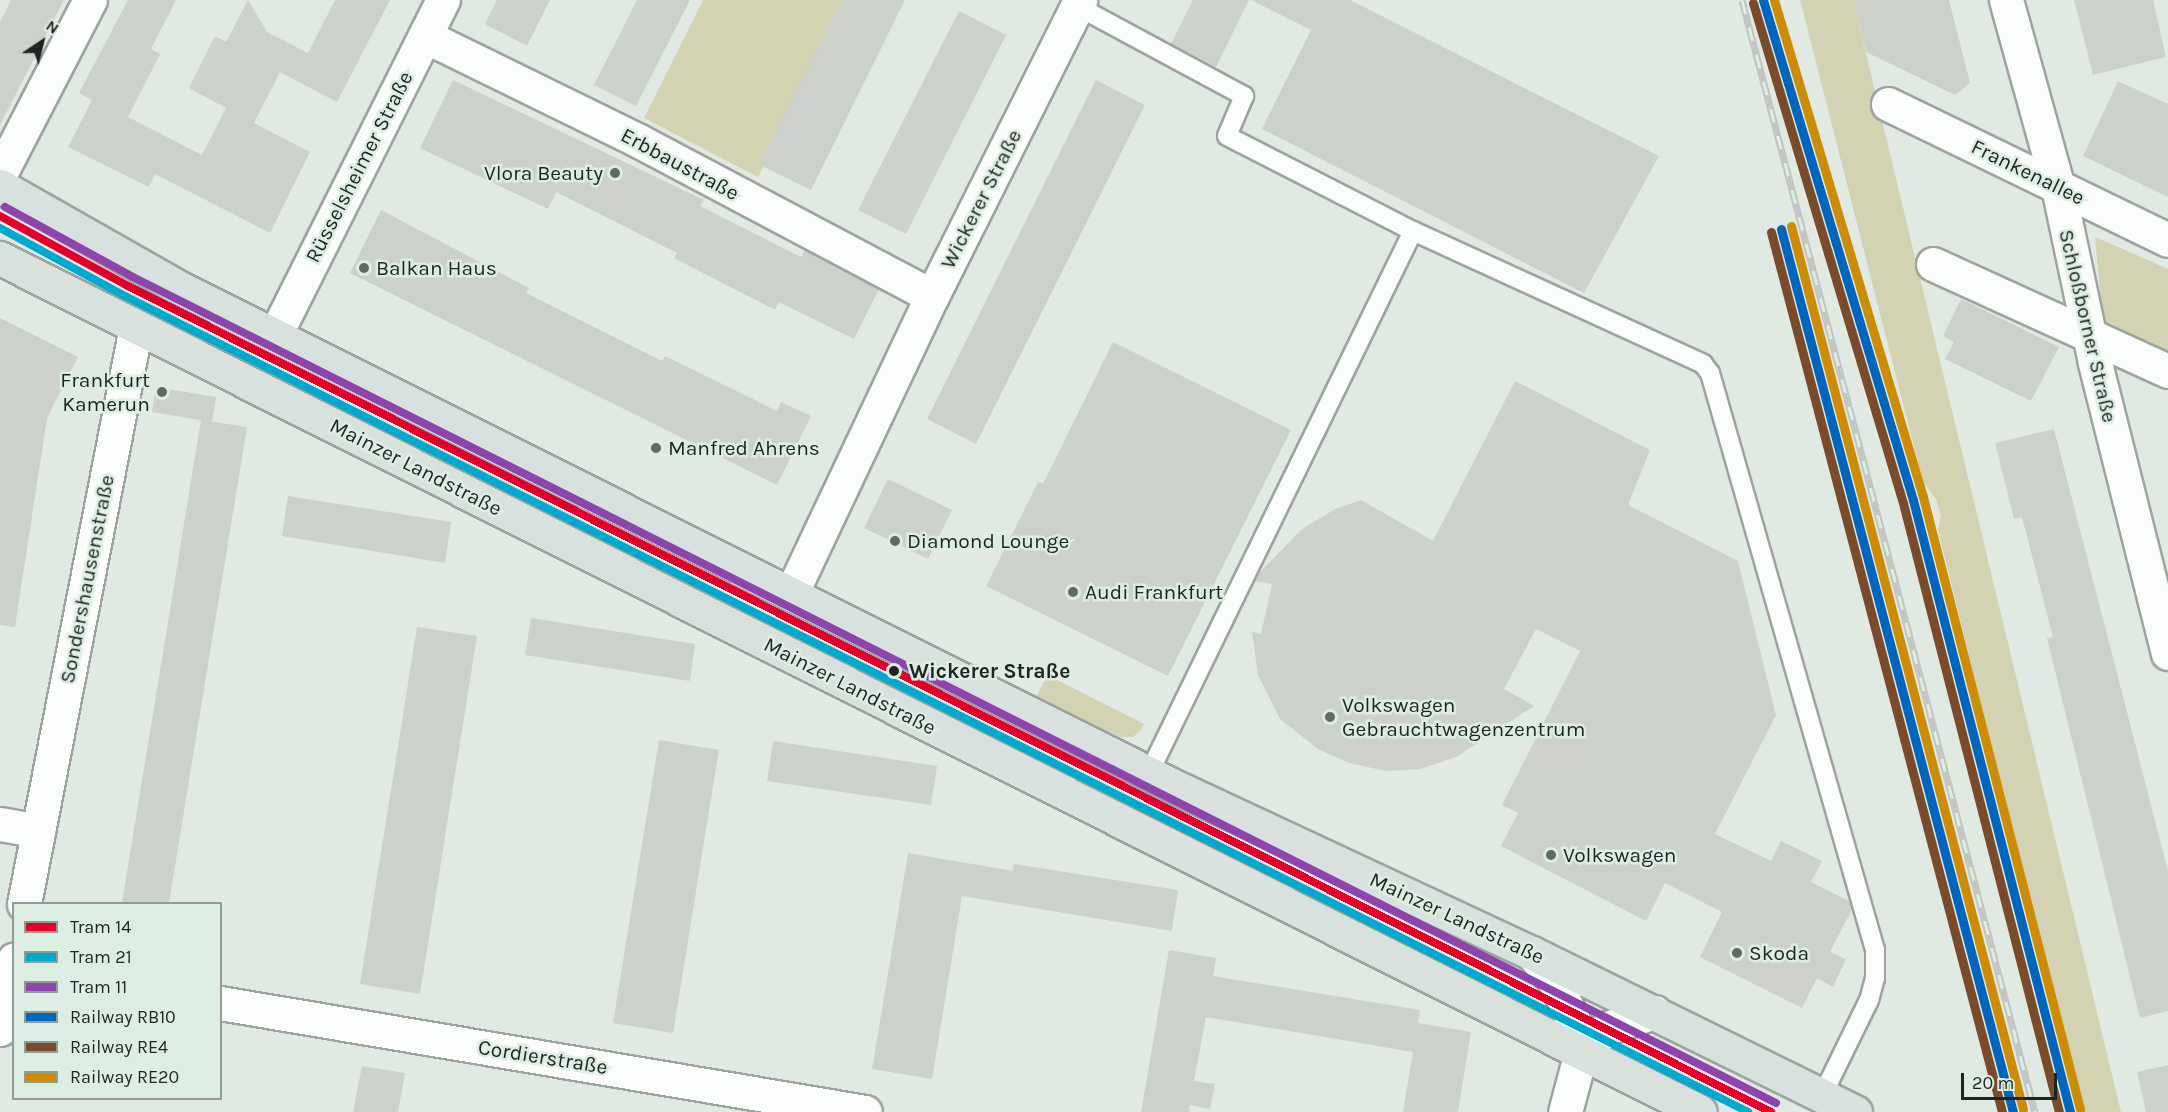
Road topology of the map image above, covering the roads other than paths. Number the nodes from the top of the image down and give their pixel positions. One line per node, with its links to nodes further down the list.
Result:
1 (90, 0): 7 (street)
2 (443, 0): 5 (street, Rüsselsheimer Straße)
3 (2006, 0): 9 (street, Schloßborner Straße)
4 (1079, 3): 10 (lane); 14 (street, Wickerer Straße)
5 (425, 36): 14 (street, Erbbaustraße); 17 (street, Rüsselsheimer Straße)
6 (1888, 104): 9 (street, Frankenallee)
7 (0, 174)
8 (0, 186): 17 (main road, Mainzer Landstraße)
9 (2058, 187): 11 (street, Frankenallee); 16 (street, Schloßborner Straße)
10 (1413, 231): 21 (lane); 31 (lane)
11 (2168, 240)
12 (0, 258): 15 (main road, Mainzer Landstraße)
13 (1933, 264): 16 (street)
14 (932, 296): 19 (street, Wickerer Straße)
15 (136, 327): 23 (street, Sondershausenstraße); 30 (main road, Mainzer Landstraße)
16 (2088, 334): 18 (street); 20 (street, Schloßborner Straße)
17 (275, 335): 19 (main road, Mainzer Landstraße)
18 (2168, 371)
19 (791, 594): 21 (main road, Mainzer Landstraße)
20 (2168, 653)
21 (1149, 773): 25 (main road, Mainzer Landstraße)
22 (0, 824): 23 (street)
23 (38, 831): 24 (street, Sondershausenstraße)
24 (24, 902)
25 (1532, 953): 28 (main road, Mainzer Landstraße); 30 (street)
26 (12, 969): 29 (street)
27 (222, 1003): 32 (street, Cordierstraße)
28 (1654, 1012): 30 (street); 31 (main road, Mainzer Landstraße)
29 (0, 1029)
30 (1581, 1052): 33 (street); 34 (main road, Mainzer Landstraße)
31 (1822, 1096): 35 (main road, Mainzer Landstraße)
32 (865, 1112)
33 (1565, 1112)
34 (1700, 1112)
35 (1855, 1112)

